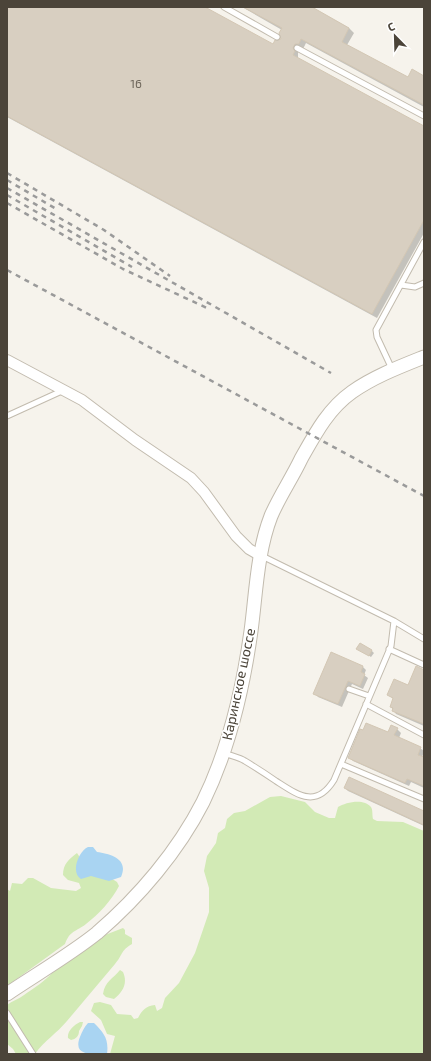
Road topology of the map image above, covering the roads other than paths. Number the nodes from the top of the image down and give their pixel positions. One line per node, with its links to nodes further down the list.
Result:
1 (224, 7): 2 (lane)
2 (277, 37)
3 (297, 48): 4 (lane)
4 (424, 116)
5 (424, 242): 7 (lane)
6 (424, 283): 7 (lane)
7 (401, 285): 10 (lane)
8 (424, 357): 10 (street, Каринское шоссе)
9 (7, 360): 11 (street)
10 (392, 370): 13 (street, Каринское шоссе)
11 (64, 390): 12 (lane); 13 (street)
12 (7, 416)
13 (261, 556): 14 (lane); 22 (street, Каринское шоссе)
14 (394, 621): 15 (lane); 16 (lane)
15 (424, 639)
16 (390, 649): 17 (lane); 19 (lane)
17 (424, 665)
18 (349, 689): 19 (lane)
19 (369, 696): 20 (lane)
20 (366, 704): 21 (lane); 23 (lane)
21 (424, 735)
22 (223, 753): 23 (lane); 25 (street, Каринское шоссе)
23 (340, 764): 24 (lane)
24 (424, 799)
25 (7, 994)
26 (7, 1013): 27 (lane)
27 (33, 1054)

